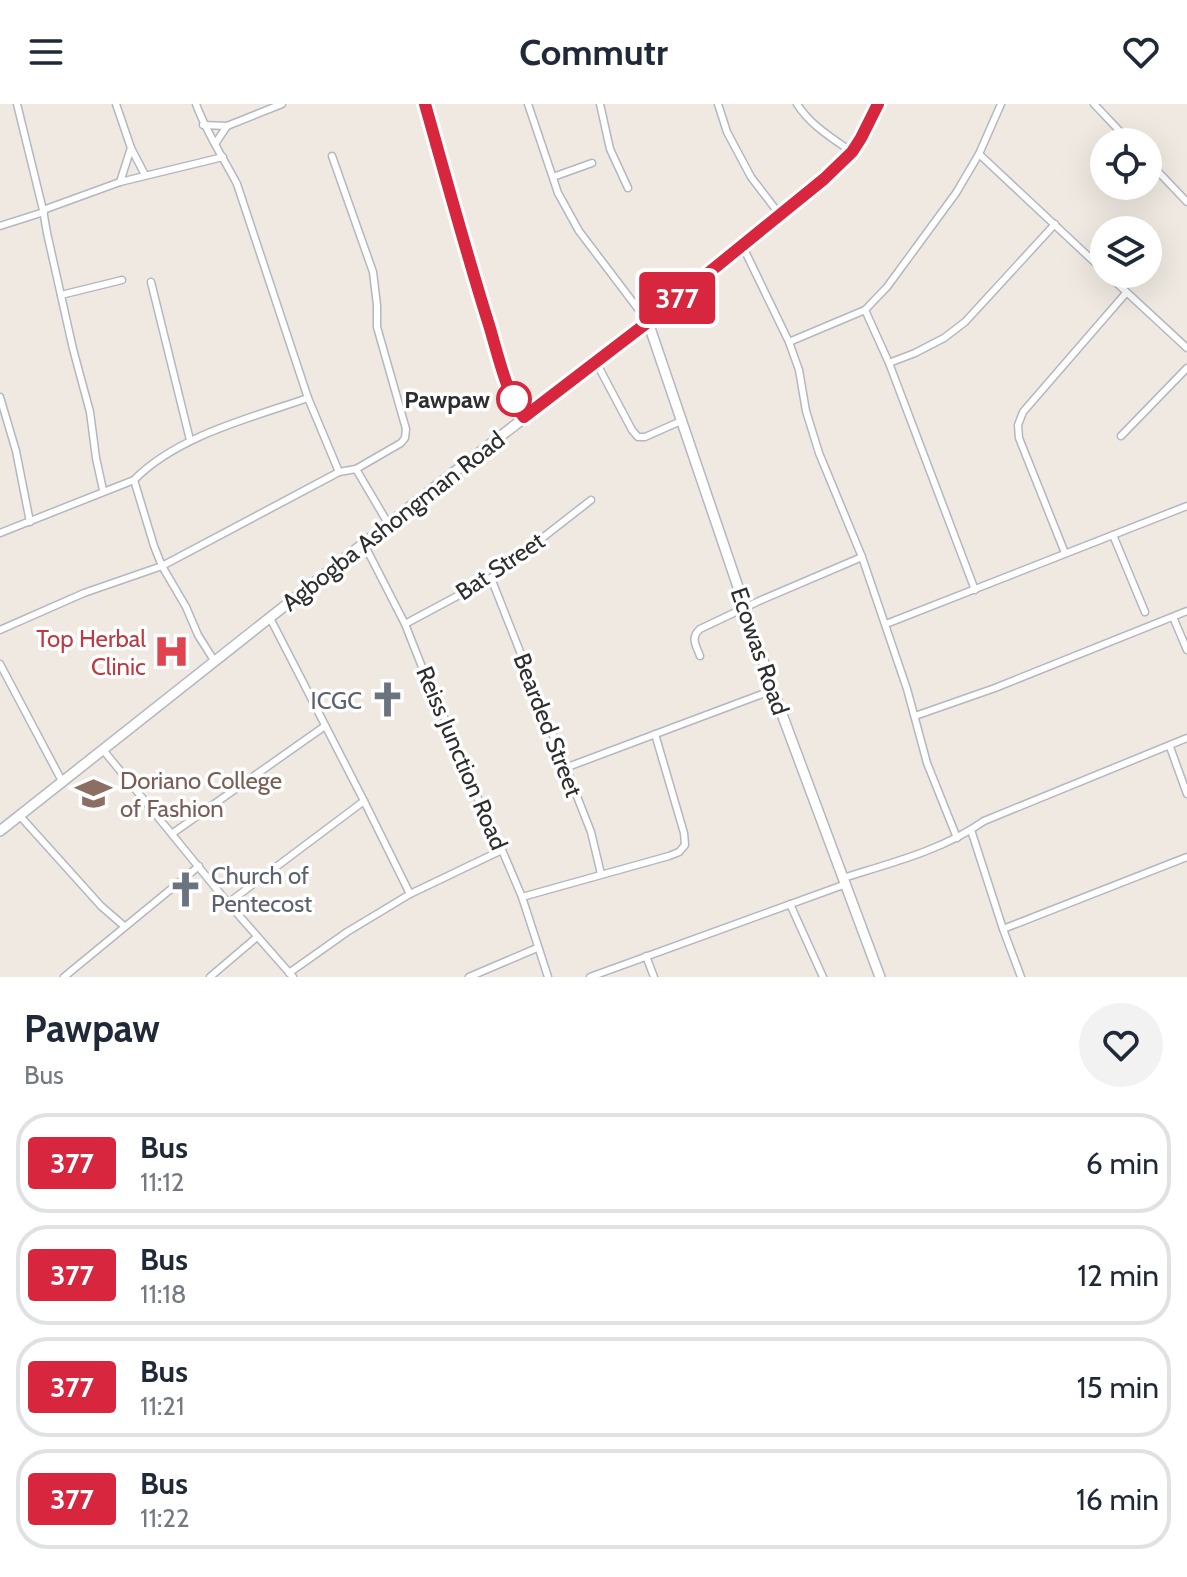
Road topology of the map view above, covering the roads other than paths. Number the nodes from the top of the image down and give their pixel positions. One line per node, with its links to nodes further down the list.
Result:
1 (17, 104): 29 (street)
2 (116, 104): 17 (street)
3 (196, 104): 13 (street)
4 (282, 104): 14 (street)
5 (425, 104): 49 (street)
6 (528, 104): 25 (street)
7 (600, 104): 27 (street)
8 (718, 104): 30 (street)
9 (797, 104): 18 (street)
10 (878, 104): 18 (street, Agbogba Ashongman Road)
11 (1001, 104): 19 (street)
12 (1094, 104): 15 (street)
13 (203, 125): 14 (street); 16 (street)
14 (227, 126): 16 (street)
15 (1117, 128)
16 (215, 144): 21 (street)
17 (131, 148): 23 (street); 26 (street)
18 (852, 152): 30 (street, Agbogba Ashongman Road)
19 (979, 154): 31 (street); 40 (street)
20 (332, 156): 53 (street)
21 (223, 157): 23 (street); 48 (street)
22 (592, 163): 25 (street)
23 (145, 175): 26 (street)
24 (1162, 176): 28 (street)
25 (553, 177): 41 (street)
26 (120, 182): 29 (street)
27 (628, 188)
28 (1187, 202)
29 (43, 211): 32 (street); 39 (street)
30 (780, 215): 33 (street, Agbogba Ashongman Road)
31 (1055, 224): 34 (street); 45 (street)
32 (0, 226)
33 (742, 245): 41 (street, Agbogba Ashongman Road); 42 (street)
34 (1090, 258)
35 (122, 280): 39 (street)
36 (151, 282): 52 (street)
37 (1121, 288): 38 (street)
38 (1126, 293): 43 (street); 64 (street)
39 (61, 295): 56 (street)
40 (865, 310): 42 (street); 45 (street)
41 (648, 322): 44 (street, Agbogba Ashongman Road); 50 (street, Ecowas Road)
42 (789, 342): 65 (street)
43 (1187, 348)
44 (596, 362): 49 (street, Agbogba Ashongman Road); 50 (street)
45 (889, 363): 68 (street)
46 (1187, 368): 51 (street)
47 (0, 397): 59 (street)
48 (308, 398): 52 (street); 54 (street)
49 (524, 417): 60 (street, Agbogba Ashongman Road)
50 (681, 421): 69 (street, Ecowas Road)
51 (1121, 436)
52 (190, 440): 55 (street)
53 (356, 469): 54 (street); 60 (street)
54 (339, 472): 66 (street)
55 (134, 480): 56 (street); 66 (street)
56 (103, 490): 59 (street)
57 (591, 500): 67 (street, Bat Street)
58 (1187, 506): 62 (street)
59 (30, 522): 61 (street)
60 (389, 525): 63 (street, Agbogba Ashongman Road)
61 (0, 533)
62 (1113, 535): 64 (street); 71 (street)
63 (364, 544): 73 (street, Agbogba Ashongman Road); 74 (street, Reiss Junction Road)
64 (1065, 553): 68 (street)
65 (862, 557): 69 (street); 75 (street)
66 (162, 566): 76 (street); 79 (street)
67 (491, 578): 74 (street, Bat Street); 88 (street, Bearded Street)
68 (975, 590): 75 (street)
69 (745, 608): 78 (street); 81 (street, Ecowas Road)
70 (1187, 611): 72 (street)
71 (1145, 612)
72 (1173, 617): 77 (street); 82 (street)
73 (270, 618): 79 (street, Agbogba Ashongman Road); 83 (street)
74 (405, 624): 97 (street, Reiss Junction Road)
75 (886, 624): 82 (street)
76 (0, 630)
77 (1187, 650)
78 (700, 656)
79 (215, 662): 87 (street, Agbogba Ashongman Road)
80 (0, 664): 89 (street)
81 (773, 690): 84 (street); 101 (street, Ecowas Road)
82 (915, 716): 96 (street)
83 (325, 726): 91 (street); 95 (street)
84 (655, 734): 88 (street); 100 (street)
85 (1187, 738): 86 (street)
86 (1170, 747): 90 (street); 93 (street)
87 (104, 751): 89 (street, Agbogba Ashongman Road); 95 (street)
88 (565, 768): 100 (street, Bearded Street)
89 (63, 783): 92 (street, Agbogba Ashongman Road)
90 (1187, 794)
91 (364, 801): 102 (street); 104 (street)
92 (20, 816): 94 (street, Agbogba Ashongman Road); 106 (street)
93 (971, 830): 96 (street); 107 (street)
94 (0, 831)
95 (173, 833): 99 (street)
96 (957, 838): 101 (street)
97 (502, 850): 102 (street); 103 (street, Reiss Junction Road)
98 (1187, 857): 107 (street)
99 (199, 866): 104 (street); 106 (street)
100 (601, 874): 103 (street)
101 (844, 881): 105 (street); 119 (street, Ecowas Road)
102 (410, 894): 111 (street)
103 (522, 897): 109 (street, Reiss Junction Road)
104 (228, 903): 108 (street)
105 (790, 904): 110 (street); 118 (street)
106 (124, 926): 112 (street)
107 (1003, 929): 120 (street)
108 (257, 937): 111 (street); 113 (street)
109 (537, 948): 114 (street); 115 (street, Reiss Junction Road)
110 (646, 956): 116 (street); 117 (street)
111 (291, 975)
112 (64, 977)
113 (210, 977)
114 (469, 977)
115 (548, 977)
116 (590, 977)
117 (654, 977)
118 (823, 977)
119 (880, 977)
120 (1021, 977)

